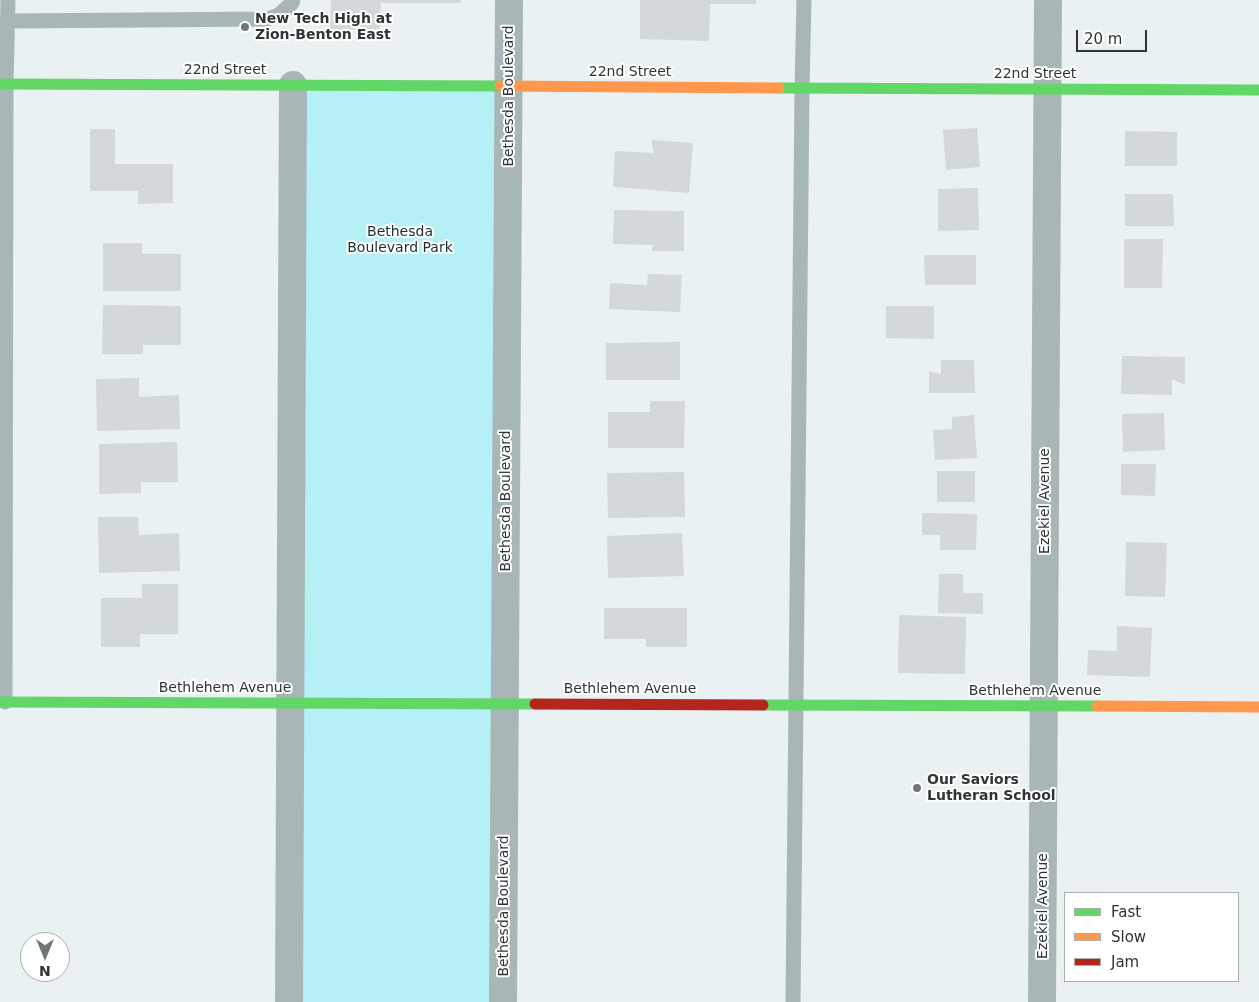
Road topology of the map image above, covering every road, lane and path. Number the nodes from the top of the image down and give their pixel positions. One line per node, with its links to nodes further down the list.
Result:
1 (8, 0): 6 (lane)
2 (292, 0): 6 (lane)
3 (509, 0): 9 (street, Bethesda Boulevard)
4 (804, 0): 10 (lane)
5 (1048, 0): 11 (street, Ezekiel Avenue)
6 (8, 21): 7 (lane)
7 (3, 84): 8 (street, 22nd Street); 13 (lane)
8 (292, 85): 9 (street, 22nd Street); 14 (street)
9 (509, 86): 10 (street, 22nd Street); 15 (street, Bethesda Boulevard)
10 (802, 88): 11 (street, 22nd Street); 16 (lane)
11 (1047, 89): 12 (street, 22nd Street); 17 (street, Ezekiel Avenue)
12 (1259, 90)
13 (2, 702): 14 (street, Bethlehem Avenue)
14 (290, 703): 15 (street, Bethlehem Avenue); 19 (street)
15 (505, 704): 16 (street, Bethlehem Avenue); 20 (street, Bethesda Boulevard)
16 (796, 705): 17 (street, Bethlehem Avenue); 21 (lane)
17 (1044, 706): 18 (street, Bethlehem Avenue); 22 (street, Ezekiel Avenue)
18 (1259, 707)
19 (289, 1002)
20 (503, 1002)
21 (793, 1002)
22 (1042, 1002)

